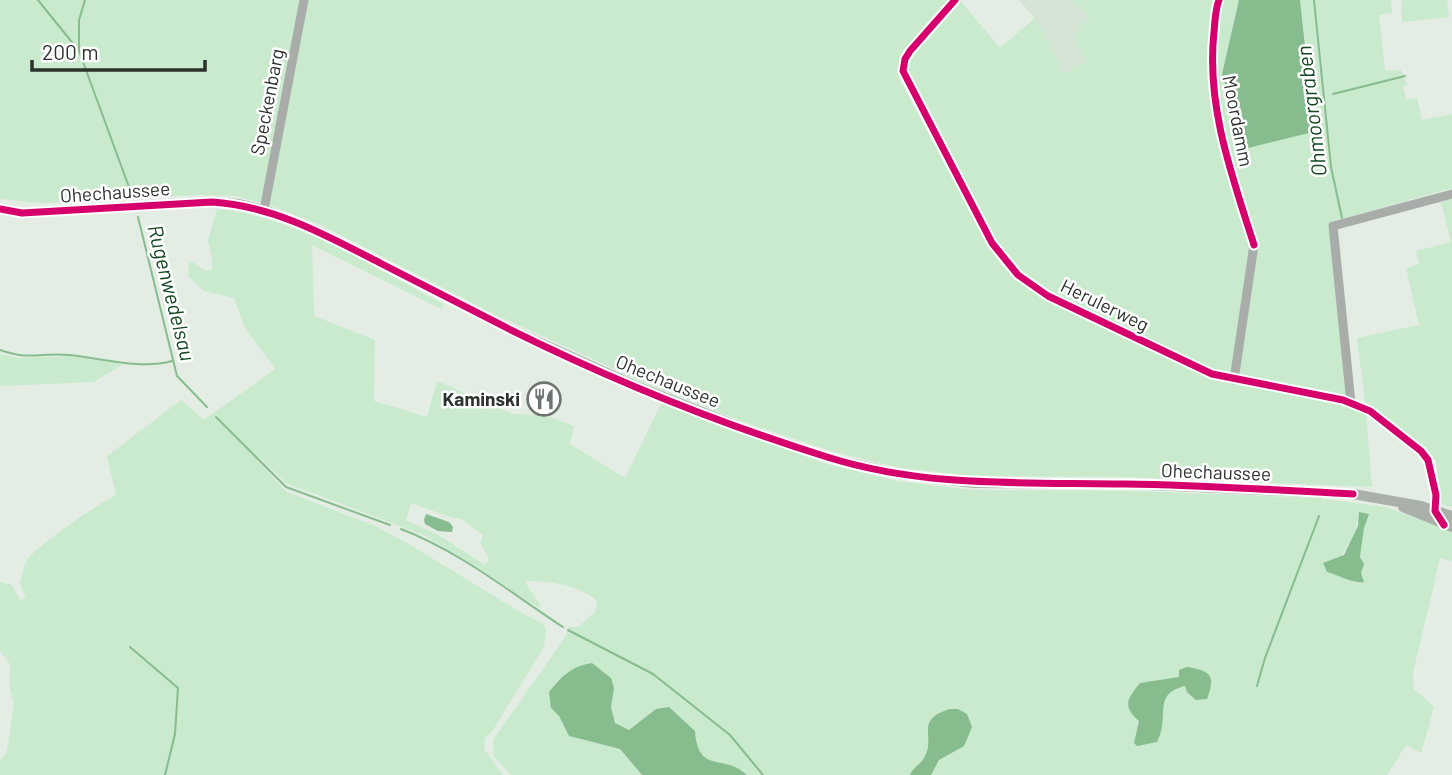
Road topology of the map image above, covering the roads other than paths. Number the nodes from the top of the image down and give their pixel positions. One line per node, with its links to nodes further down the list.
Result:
1 (304, 0): 5 (street, Speckenbarg)
2 (955, 0): 7 (street, Herulerweg)
3 (1452, 194): 8 (street)
4 (0, 209): 5 (main road, Ohechaussee)
5 (264, 210): 9 (main road, Ohechaussee)
6 (1254, 245): 7 (street)
7 (1234, 380): 8 (street, Herulerweg)
8 (1351, 402): 10 (street, Herulerweg)
9 (1387, 500): 10 (main road); 11 (main road)
10 (1435, 511): 11 (street); 12 (main road); 13 (street, Herulerweg)
11 (1422, 516): 13 (main road)
12 (1452, 516)
13 (1448, 526)

